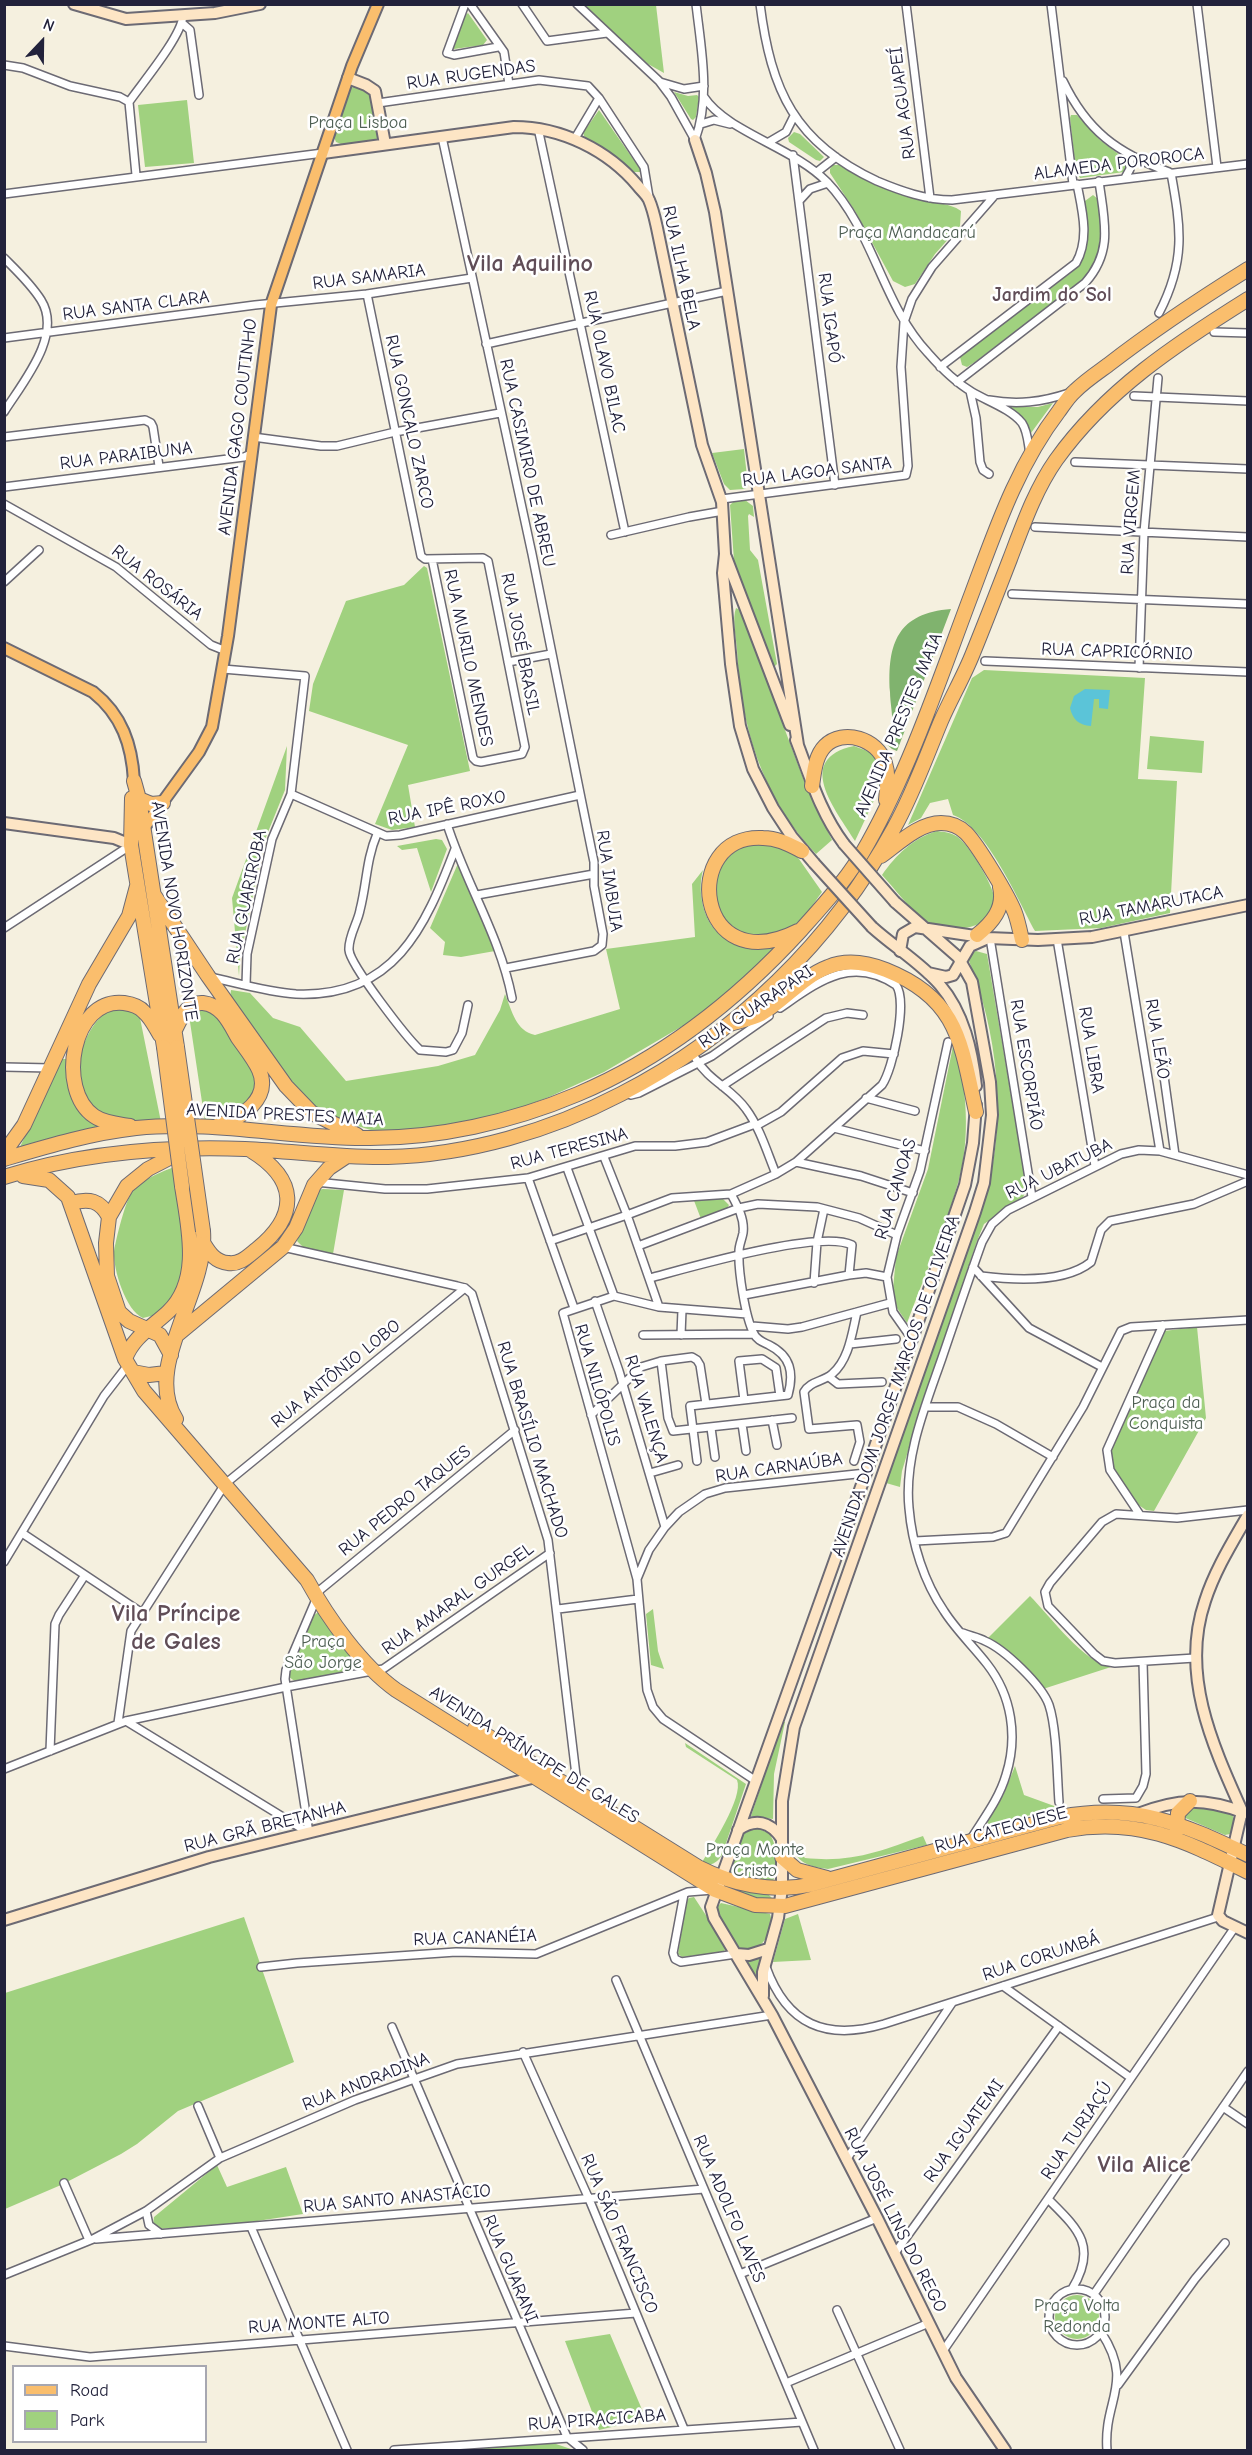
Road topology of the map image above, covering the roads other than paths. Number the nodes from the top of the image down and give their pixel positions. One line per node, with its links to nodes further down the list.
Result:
1 (74, 4): 13 (main road)
2 (260, 4): 14 (main road)
3 (378, 4): 19 (main road, AVENIDA GAGO COUTINHO)
4 (465, 4): 16 (street)
5 (470, 4): 16 (street)
6 (522, 4): 15 (street)
7 (577, 4): 15 (street)
8 (696, 4): 22 (street)
9 (760, 4): 28 (street)
10 (906, 4): 52 (street, RUA AGUAPEÍ)
11 (1051, 4): 18 (street)
12 (1197, 4): 42 (street)
13 (93, 8): 14 (main road)
14 (183, 20): 23 (street); 26 (street)
15 (607, 33): 20 (street)
16 (498, 47): 21 (street)
17 (4, 65): 26 (street)
18 (1060, 74): 40 (street); 49 (street)
19 (348, 78): 27 (main road); 37 (main road, AVENIDA GAGO COUTINHO)
20 (659, 81): 22 (street); 33 (street)
21 (509, 84): 24 (street, RUA RUGENDAS); 27 (street, RUA RUGENDAS)
22 (704, 86): 25 (street)
23 (199, 95)
24 (599, 98): 34 (street); 53 (street)
25 (704, 98): 29 (street); 30 (street)
26 (129, 102): 45 (street)
27 (378, 103): 36 (main road)
28 (794, 116): 35 (street); 39 (street)
29 (701, 124): 30 (street); 33 (street)
30 (738, 126): 35 (street)
31 (538, 128): 32 (main road, RUA ILHA BELA); 34 (main road, RUA ILHA BELA); 65 (street, RUA OLAVO BILAC)
32 (442, 137): 36 (main road, RUA ILHA BELA); 57 (street, RUA CASIMIRO DE ABREU)
33 (695, 140): 58 (main road)
34 (574, 141): 53 (main road, RUA ILHA BELA)
35 (769, 142): 38 (street)
36 (385, 144): 37 (main road)
37 (323, 153): 45 (street); 62 (main road, AVENIDA GAGO COUTINHO)
38 (793, 155): 43 (street); 54 (street, RUA IGAPÓ)
39 (836, 157): 43 (street); 52 (street)
40 (1130, 157): 44 (street); 46 (street)
41 (1248, 164): 42 (street, ALAMEDA POROROCA)
42 (1217, 167): 44 (street, ALAMEDA POROROCA)
43 (817, 172): 48 (street)
44 (1171, 173): 46 (street, ALAMEDA POROROCA); 63 (street)
45 (136, 176): 50 (street)
46 (1125, 178): 47 (street, ALAMEDA POROROCA)
47 (1099, 181): 49 (street, ALAMEDA POROROCA); 73 (street)
48 (828, 183): 54 (street); 64 (street)
49 (1075, 184): 51 (street, ALAMEDA POROROCA); 71 (street)
50 (4, 194)
51 (995, 195): 52 (street); 64 (street)
52 (930, 198)
53 (649, 199): 61 (main road, RUA ILHA BELA)
54 (799, 201): 92 (street, RUA IGAPÓ)
55 (4, 258): 66 (street)
56 (1248, 269): 75 (highway, AVENIDA PRESTES MAIA)
57 (472, 278): 59 (street, RUA SAMARIA); 70 (street, RUA CASIMIRO DE ABREU)
58 (727, 291): 61 (street); 94 (main road)
59 (367, 294): 62 (street, RUA SAMARIA); 82 (street, RUA GONCALO ZARCO)
60 (1248, 299): 135 (highway, AVENIDA PRESTES MAIA)
61 (672, 303): 65 (street); 95 (main road, RUA ILHA BELA)
62 (271, 305): 66 (street, RUA SANTA CLARA); 84 (main road, AVENIDA GAGO COUTINHO)
63 (1159, 313)
64 (904, 322): 71 (street); 92 (street, RUA LAGOA SANTA)
65 (580, 324): 70 (street); 99 (street, RUA OLAVO BILAC)
66 (47, 332): 69 (street, RUA SANTA CLARA); 80 (street)
67 (1214, 332): 68 (street)
68 (1248, 333)
69 (4, 338)
70 (486, 344): 81 (street, RUA CASIMIRO DE ABREU)
71 (940, 367): 73 (street)
72 (1158, 378): 77 (street, RUA VIRGEM)
73 (957, 382): 74 (street)
74 (970, 391): 78 (street); 91 (street)
75 (1074, 391): 78 (street); 86 (highway, AVENIDA PRESTES MAIA)
76 (1134, 396): 77 (street)
77 (1157, 397): 79 (street); 88 (street, RUA VIRGEM)
78 (984, 399): 86 (street)
79 (1248, 401)
80 (4, 412)
81 (500, 413): 82 (street); 113 (street, RUA CASIMIRO DE ABREU)
82 (395, 432): 84 (street); 105 (street, RUA GONCALO ZARCO)
83 (4, 436): 89 (street)
84 (253, 437): 85 (main road, AVENIDA GAGO COUTINHO)
85 (251, 454): 89 (street, RUA PARAIBUNA); 112 (main road, AVENIDA GAGO COUTINHO)
86 (1029, 454): 127 (highway, AVENIDA PRESTES MAIA)
87 (1075, 462): 88 (street)
88 (1150, 465): 90 (street); 100 (street, RUA VIRGEM)
89 (159, 466): 93 (street, RUA PARAIBUNA)
90 (1248, 469)
91 (989, 474)
92 (835, 485): 94 (street, RUA LAGOA SANTA)
93 (4, 487)
94 (757, 494): 95 (street, RUA LAGOA SANTA); 119 (main road)
95 (722, 499): 97 (main road, RUA ILHA BELA)
96 (4, 504): 112 (street, RUA ROSÁRIA)
97 (723, 512): 99 (street); 104 (main road, RUA ILHA BELA)
98 (1035, 527): 100 (street)
99 (625, 532): 101 (street)
100 (1144, 532): 102 (street); 109 (street, RUA VIRGEM)
101 (611, 535)
102 (1248, 537)
103 (39, 550): 107 (street)
104 (725, 554): 119 (main road); 134 (main road)
105 (421, 556): 106 (street, RUA JOSÉ BRASIL)
106 (432, 560): 115 (street, RUA JOSÉ BRASIL); 120 (street, RUA MURILO MENDES)
107 (4, 582)
108 (1012, 594): 109 (street)
109 (1141, 599): 110 (street); 116 (street, RUA VIRGEM)
110 (1248, 604)
111 (4, 646): 121 (main road, AVENIDA NOVO HORIZONTE)
112 (226, 651): 117 (main road, AVENIDA GAGO COUTINHO)
113 (551, 654): 115 (street); 124 (street, RUA CASIMIRO DE ABREU)
114 (985, 661): 116 (street, RUA CAPRICÓRNIO)
115 (508, 663): 120 (street, RUA JOSÉ BRASIL)
116 (1139, 668): 118 (street, RUA CAPRICÓRNIO)
117 (223, 669): 123 (street, RUA GUARIROBA); 126 (main road, AVENIDA GAGO COUTINHO)
118 (1248, 672)
119 (798, 746): 122 (main road)
120 (476, 761)
121 (134, 781): 125 (highway, AVENIDA NOVO HORIZONTE); 132 (highway, AVENIDA NOVO HORIZONTE)
122 (812, 786): 127 (highway); 143 (main road, AVENIDA DOM JORGE MARCOS DE OLIVEIRA, bridge)
123 (291, 794): 131 (street, RUA IPÊ ROXO); 155 (street, RUA GUARIROBA)
124 (580, 795): 129 (street, RUA IPÊ ROXO); 136 (street, RUA IMBUIA)
125 (139, 799): 126 (highway); 130 (highway, AVENIDA NOVO HORIZONTE)
126 (163, 803): 130 (main road, AVENIDA GAGO COUTINHO)
127 (886, 810): 144 (highway, AVENIDA PRESTES MAIA)
128 (4, 823): 132 (main road)
129 (447, 824): 131 (street, RUA IPÊ ROXO); 133 (street)
130 (142, 831): 132 (main road, AVENIDA GAGO COUTINHO); 139 (highway, AVENIDA NOVO HORIZONTE)
131 (377, 834): 154 (street)
132 (131, 845): 138 (highway, AVENIDA NOVO HORIZONTE); 142 (street)
133 (455, 849): 140 (street); 154 (street)
134 (809, 858): 144 (highway); 149 (main road, AVENIDA DOM JORGE MARCOS DE OLIVEIRA, bridge)
135 (875, 861): 137 (highway); 159 (highway, AVENIDA PRESTES MAIA)
136 (594, 874): 140 (street); 151 (street, RUA IMBUIA)
137 (1000, 885): 146 (highway); 148 (highway)
138 (137, 886): 162 (highway, AVENIDA NOVO HORIZONTE); 167 (highway)
139 (154, 895): 153 (highway); 160 (highway, AVENIDA NOVO HORIZONTE)
140 (477, 895): 151 (street)
141 (1248, 905): 145 (main road, RUA TAMARUTACA)
142 (4, 928)
143 (923, 928): 146 (main road, RUA TAMARUTACA); 149 (main road); 150 (main road, AVENIDA DOM JORGE MARCOS DE OLIVEIRA)
144 (802, 929): 176 (highway, AVENIDA PRESTES MAIA)
145 (1124, 932): 147 (main road, RUA TAMARUTACA); 179 (street, RUA LEÃO)
146 (985, 937): 148 (main road, RUA TAMARUTACA); 150 (main road); 197 (street, RUA ESCORPIÃO)
147 (1057, 939): 148 (main road, RUA TAMARUTACA); 187 (street, RUA LIBRA)
148 (1022, 940)
149 (900, 951): 152 (main road, AVENIDA DOM JORGE MARCOS DE OLIVEIRA)
150 (962, 962): 152 (main road); 301 (main road, AVENIDA DOM JORGE MARCOS DE OLIVEIRA)
151 (506, 968): 156 (street)
152 (928, 973): 171 (main road, AVENIDA DOM JORGE MARCOS DE OLIVEIRA)
153 (208, 976): 155 (street); 176 (highway)
154 (366, 980): 155 (street); 157 (street)
155 (246, 985)
156 (512, 998)
157 (468, 1005)
158 (863, 1015): 168 (street)
159 (725, 1026): 165 (highway, AVENIDA PRESTES MAIA); 171 (highway)
160 (175, 1030): 162 (highway, AVENIDA NOVO HORIZONTE); 174 (highway)
161 (948, 1042): 180 (street, RUA CANOAS)
162 (168, 1044): 173 (highway); 205 (highway, bridge)
163 (894, 1054): 165 (street, RUA GUARAPARI); 169 (street, RUA GUARAPARI); 172 (street, RUA TERESINA)
164 (1161, 1055): 182 (street)
165 (695, 1057): 168 (street); 183 (highway, AVENIDA PRESTES MAIA)
166 (4, 1067): 167 (street)
167 (50, 1068): 181 (highway)
168 (722, 1086): 172 (street)
169 (866, 1098): 170 (street); 175 (street, RUA GUARAPARI)
170 (915, 1111)
171 (976, 1112): 234 (main road, AVENIDA DOM JORGE MARCOS DE OLIVEIRA)
172 (756, 1125): 184 (street, RUA TERESINA); 189 (street)
173 (139, 1128): 174 (highway, AVENIDA PRESTES MAIA); 185 (highway, AVENIDA PRESTES MAIA)
174 (212, 1128): 176 (highway, AVENIDA PRESTES MAIA)
175 (834, 1128): 180 (street); 186 (street, RUA GUARAPARI)
176 (364, 1138)
177 (188, 1149): 178 (highway, AVENIDA PRESTES MAIA); 191 (highway, AVENIDA PRESTES MAIA); 202 (highway)
178 (249, 1149): 183 (highway, AVENIDA PRESTES MAIA); 205 (highway)
179 (1160, 1150): 182 (street, RUA UBATUBA); 187 (street, RUA UBATUBA)
180 (925, 1151): 195 (street, RUA CANOAS)
181 (4, 1153)
182 (1175, 1155): 190 (street, RUA UBATUBA)
183 (347, 1156): 194 (highway)
184 (604, 1156): 188 (street, RUA TERESINA); 201 (street)
185 (4, 1159)
186 (796, 1162): 189 (street, RUA GUARAPARI); 195 (street)
187 (1095, 1166): 197 (street, RUA UBATUBA)
188 (567, 1168): 192 (street, RUA TERESINA); 203 (street)
189 (776, 1174): 196 (street, RUA GUARAPARI)
190 (1248, 1175)
191 (7, 1176): 198 (highway)
192 (528, 1178): 194 (street, RUA TERESINA); 206 (street)
193 (1248, 1181): 213 (street)
194 (316, 1182): 209 (highway)
195 (913, 1193): 204 (street, RUA CANOAS)
196 (731, 1194): 199 (street); 201 (street, RUA GUARAPARI)
197 (1032, 1197): 211 (street, RUA UBATUBA)
198 (71, 1203): 202 (highway); 239 (highway, AVENIDA PRÍNCIPE DE GALES)
199 (739, 1208): 200 (street); 208 (street); 210 (street)
200 (824, 1209): 204 (street); 207 (street)
201 (627, 1215): 203 (street, RUA GUARAPARI); 208 (street)
202 (109, 1217): 229 (highway)
203 (590, 1228): 206 (street, RUA GUARAPARI); 219 (street)
204 (897, 1235): 214 (street, RUA CANOAS)
205 (198, 1237): 229 (highway); 231 (highway)
206 (550, 1241): 223 (street)
207 (817, 1242): 210 (street); 212 (street); 216 (street)
208 (638, 1246): 215 (street)
209 (283, 1247): 217 (street); 231 (highway)
210 (739, 1254): 215 (street); 218 (street)
211 (973, 1267): 213 (street); 248 (street)
212 (849, 1275): 214 (street); 216 (street)
213 (981, 1276): 240 (street)
214 (887, 1277): 221 (street, RUA CANOAS)
215 (650, 1278): 222 (street)
216 (814, 1283): 218 (street)
217 (465, 1288): 254 (street, RUA BRASÍLIO MACHADO); 266 (street, RUA ANTÔNIO LOBO)
218 (744, 1295): 226 (street)
219 (614, 1296): 220 (street, RUA NILÓPOLIS); 222 (street, RUA NILÓPOLIS)
220 (595, 1301): 223 (street, RUA NILÓPOLIS); 244 (street, RUA VALENÇA)
221 (890, 1303): 225 (street); 234 (street, RUA CANOAS)
222 (659, 1307): 224 (street, RUA NILÓPOLIS)
223 (574, 1308): 249 (street, RUA NILÓPOLIS)
224 (682, 1310): 226 (street, RUA NILÓPOLIS); 233 (street)
225 (857, 1312): 230 (street); 236 (street)
226 (747, 1314): 230 (street)
227 (1248, 1320): 228 (street)
228 (1163, 1325): 240 (street); 268 (street)
229 (148, 1328): 237 (highway); 239 (highway)
230 (753, 1330): 233 (street); 245 (street)
231 (178, 1334): 237 (highway)
232 (644, 1335): 233 (street)
233 (681, 1335)
234 (912, 1339): 265 (main road, AVENIDA DOM JORGE MARCOS DE OLIVEIRA)
235 (896, 1340): 236 (street)
236 (850, 1344): 242 (street)
237 (171, 1355): 241 (highway)
238 (661, 1361): 244 (street); 247 (street); 255 (street)
239 (128, 1365): 241 (highway); 256 (highway, AVENIDA PRÍNCIPE DE GALES); 271 (street)
240 (1102, 1367): 260 (street)
241 (166, 1372): 256 (highway, AVENIDA PRÍNCIPE DE GALES)
242 (829, 1377): 243 (street); 262 (street)
243 (882, 1382)
244 (622, 1384): 249 (street); 264 (street, RUA VALENÇA)
245 (780, 1396): 246 (street); 246 (street)
246 (744, 1400): 247 (street)
247 (706, 1404): 255 (street)
248 (925, 1407): 260 (street); 272 (street)
249 (591, 1415): 276 (street, RUA NILÓPOLIS)
250 (792, 1418): 251 (street)
251 (772, 1420): 252 (street); 257 (street)
252 (742, 1424): 253 (street); 258 (street)
253 (711, 1428): 255 (street); 259 (street)
254 (515, 1430): 273 (street, RUA BRASÍLIO MACHADO); 277 (street, RUA PEDRO TAQUES)
255 (693, 1430): 261 (street)
256 (190, 1441): 266 (highway, AVENIDA PRÍNCIPE DE GALES)
257 (777, 1445)
258 (746, 1451)
259 (715, 1457)
260 (1053, 1457): 272 (street)
261 (697, 1461)
262 (854, 1461)
263 (678, 1465): 264 (street)
264 (650, 1473): 270 (street, RUA VALENÇA)
265 (866, 1473): 270 (street, RUA CARNAÚBA); 291 (main road, AVENIDA DOM JORGE MARCOS DE OLIVEIRA)
266 (225, 1484): 277 (highway, AVENIDA PRÍNCIPE DE GALES); 280 (street, RUA ANTÔNIO LOBO)
267 (1248, 1510): 268 (street)
268 (1140, 1515): 283 (street)
269 (1248, 1515): 282 (main road)
270 (665, 1527): 276 (street, RUA CARNAÚBA)
271 (22, 1533): 274 (street); 275 (street)
272 (915, 1541): 281 (street)
273 (550, 1553): 279 (street, RUA BRASÍLIO MACHADO); 284 (street, RUA AMARAL GURGEL)
274 (4, 1562)
275 (85, 1575): 280 (street); 287 (street)
276 (637, 1579): 278 (street, RUA CARNAÚBA)
277 (318, 1593): 284 (highway, AVENIDA PRÍNCIPE DE GALES); 285 (street)
278 (638, 1599): 279 (street); 291 (street, RUA CARNAÚBA)
279 (558, 1609): 292 (street, RUA BRASÍLIO MACHADO)
280 (142, 1613): 286 (street, RUA ANTÔNIO LOBO)
281 (960, 1632): 294 (street); 303 (street)
282 (1195, 1658): 283 (street); 296 (main road)
283 (1143, 1662): 293 (street)
284 (378, 1670): 285 (street); 289 (highway, AVENIDA PRÍNCIPE DE GALES); 290 (highway, AVENIDA PRÍNCIPE DE GALES)
285 (286, 1687): 286 (street); 300 (street)
286 (122, 1722): 287 (street); 300 (street)
287 (50, 1750): 288 (street)
288 (4, 1769)
289 (536, 1777): 290 (highway); 300 (main road, RUA GRÃ BRETANHA); 310 (highway, AVENIDA PRÍNCIPE DE GALES)
290 (553, 1777): 292 (highway, AVENIDA PRÍNCIPE DE GALES)
291 (756, 1781): 299 (main road, AVENIDA DOM JORGE MARCOS DE OLIVEIRA)
292 (578, 1792): 310 (highway, AVENIDA PRÍNCIPE DE GALES)
293 (1103, 1799)
294 (1059, 1802)
295 (1190, 1802): 296 (main road, RUA CATEQUESE); 297 (main road, RUA CATEQUESE); 298 (highway)
296 (1245, 1812): 304 (main road)
297 (1138, 1814): 298 (highway, RUA CATEQUESE); 303 (highway, RUA CATEQUESE)
298 (1177, 1823): 302 (highway); 304 (highway, RUA CATEQUESE)
299 (738, 1830): 301 (main road); 310 (main road, AVENIDA DOM JORGE MARCOS DE OLIVEIRA)
300 (309, 1833): 315 (main road, RUA GRÃ BRETANHA)
301 (782, 1839): 306 (main road, AVENIDA DOM JORGE MARCOS DE OLIVEIRA)
302 (1179, 1839): 307 (highway, RUA CATEQUESE); 313 (highway, RUA CATEQUESE)
303 (970, 1841): 309 (highway, RUA CATEQUESE)
304 (1233, 1848): 305 (highway, RUA CATEQUESE); 307 (main road)
305 (1248, 1855)
306 (782, 1857): 309 (highway); 311 (main road, AVENIDA DOM JORGE MARCOS DE OLIVEIRA)
307 (1229, 1863): 308 (highway, RUA CATEQUESE); 314 (main road)
308 (1248, 1872)
309 (832, 1879): 311 (highway, RUA CATEQUESE)
310 (718, 1883): 311 (highway, AVENIDA PRÍNCIPE DE GALES); 312 (street, RUA CANANÉIA); 313 (highway, AVENIDA PRÍNCIPE DE GALES); 319 (main road, RUA JOSÉ LINS DO REGO)
311 (782, 1888): 313 (main road, AVENIDA DOM JORGE MARCOS DE OLIVEIRA)
312 (684, 1894): 319 (street); 321 (street, RUA CANANÉIA)
313 (780, 1906): 318 (main road, RUA JOSÉ LINS DO REGO)
314 (1218, 1917): 316 (main road); 325 (street, RUA CORUMBÁ)
315 (4, 1920)
316 (1235, 1927): 317 (main road); 335 (street, RUA TURIAÇÚ)
317 (1248, 1933)
318 (768, 1949): 319 (main road); 320 (main road, RUA JOSÉ LINS DO REGO)
319 (736, 1954): 322 (main road, RUA JOSÉ LINS DO REGO)
320 (765, 1963): 324 (main road, RUA JOSÉ LINS DO REGO); 326 (street, RUA CORUMBÁ)
321 (261, 1967)
322 (749, 1975): 324 (main road); 327 (main road, RUA JOSÉ LINS DO REGO)
323 (616, 1980): 332 (street, RUA ADOLFO LAVES)
324 (762, 1986): 326 (street, RUA CORUMBÁ); 327 (main road, RUA JOSÉ LINS DO REGO)
325 (1003, 1986): 328 (street, RUA CORUMBÁ); 330 (street)
326 (779, 1995): 328 (street, RUA CORUMBÁ)
327 (763, 2000): 329 (main road, RUA JOSÉ LINS DO REGO)
328 (952, 2002): 341 (street)
329 (772, 2015): 332 (street, RUA ANDRADINA); 341 (main road, RUA JOSÉ LINS DO REGO)
330 (1059, 2026): 335 (street); 353 (street, RUA IGUATEMI)
331 (392, 2027): 336 (street, RUA GUARANI)
332 (639, 2036): 333 (street, RUA ANDRADINA); 343 (street, RUA ADOLFO LAVES)
333 (523, 2052): 336 (street, RUA ANDRADINA); 344 (street, RUA SÃO FRANCISCO)
334 (1248, 2071): 338 (street)
335 (1131, 2078): 345 (street, RUA TURIAÇÚ)
336 (413, 2079): 340 (street, RUA ANDRADINA); 346 (street, RUA GUARANI)
337 (198, 2106): 340 (street)
338 (1223, 2107): 339 (street); 357 (street)
339 (1248, 2124)
340 (219, 2158): 347 (street, RUA ANDRADINA)
341 (846, 2160): 348 (main road, RUA JOSÉ LINS DO REGO)
342 (64, 2183): 351 (street)
343 (704, 2189): 344 (street, RUA SANTO ANASTÁCIO); 354 (street, RUA ADOLFO LAVES)
344 (590, 2199): 346 (street, RUA SANTO ANASTÁCIO); 359 (street, RUA SÃO FRANCISCO)
345 (1048, 2199): 356 (street); 365 (street, RUA TURIAÇÚ)
346 (468, 2208): 349 (street, RUA SANTO ANASTÁCIO); 360 (street, RUA GUARANI)
347 (146, 2211): 350 (street); 351 (street, RUA ANDRADINA)
348 (877, 2218): 353 (main road, RUA JOSÉ LINS DO REGO); 354 (street)
349 (251, 2227): 350 (street, RUA SANTO ANASTÁCIO); 363 (street)
350 (163, 2234): 351 (street, RUA SANTO ANASTÁCIO)
351 (91, 2240): 355 (street, RUA ANDRADINA)
352 (1225, 2243): 368 (street)
353 (895, 2253): 361 (main road, RUA JOSÉ LINS DO REGO)
354 (740, 2274): 367 (street, RUA ADOLFO LAVES)
355 (4, 2275)
356 (1072, 2289): 357 (street); 362 (street)
357 (1094, 2294): 362 (street)
358 (837, 2310): 366 (street)
359 (636, 2313): 360 (street, RUA MONTE ALTO); 370 (street, RUA SÃO FRANCISCO)
360 (517, 2323): 363 (street, RUA MONTE ALTO); 371 (street, RUA GUARANI)
361 (929, 2323): 365 (main road, RUA JOSÉ LINS DO REGO); 366 (street)
362 (1101, 2332): 368 (street)
363 (299, 2339): 364 (street, RUA MONTE ALTO); 372 (street)
364 (4, 2346)
365 (942, 2351): 377 (main road, RUA JOSÉ LINS DO REGO)
366 (856, 2354): 367 (street); 376 (street)
367 (786, 2383): 369 (street, RUA ADOLFO LAVES)
368 (1118, 2385): 378 (street)
369 (802, 2422): 370 (street, RUA PIRACICABA); 375 (street, RUA ADOLFO LAVES)
370 (684, 2429): 371 (street, RUA PIRACICABA)
371 (567, 2437): 373 (street, RUA PIRACICABA); 374 (street, RUA GUARANI)
372 (347, 2451)
373 (394, 2451)
374 (583, 2451)
375 (814, 2451)
376 (900, 2451)
377 (1005, 2451)
378 (1107, 2451)

